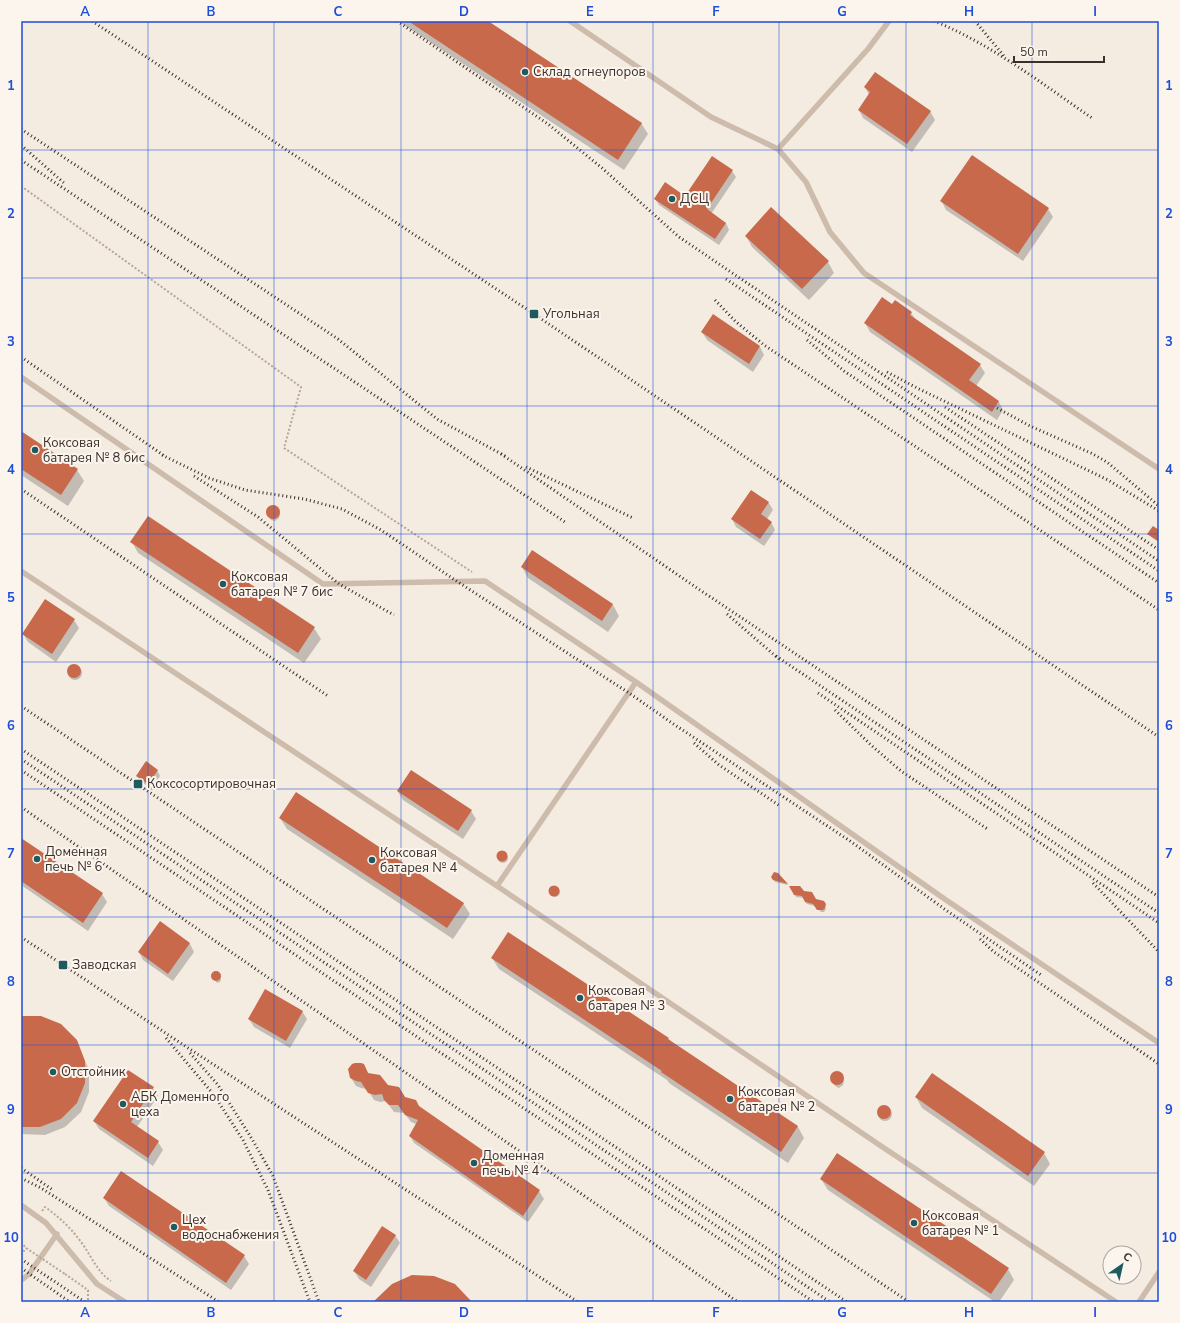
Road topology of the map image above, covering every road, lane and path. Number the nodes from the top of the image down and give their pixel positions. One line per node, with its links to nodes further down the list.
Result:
1 (570, 21): 3 (lane)
2 (889, 21): 3 (lane)
3 (778, 149): 6 (lane)
4 (21, 186): 8 (path)
5 (21, 377): 8 (lane)
6 (1159, 469)
7 (21, 571): 10 (lane)
8 (484, 581): 9 (lane)
9 (636, 682): 10 (lane); 11 (lane)
10 (497, 886): 21 (lane)
11 (1159, 1043)
12 (21, 1205): 13 (lane)
13 (57, 1234): 18 (lane); 20 (lane)
14 (21, 1242): 15 (path, bridge)
15 (26, 1248): 16 (path); 19 (path, bridge)
16 (21, 1256)
17 (1159, 1272): 22 (lane)
18 (21, 1278)
19 (88, 1302)
20 (125, 1302)
21 (1116, 1302)
22 (1139, 1302)

